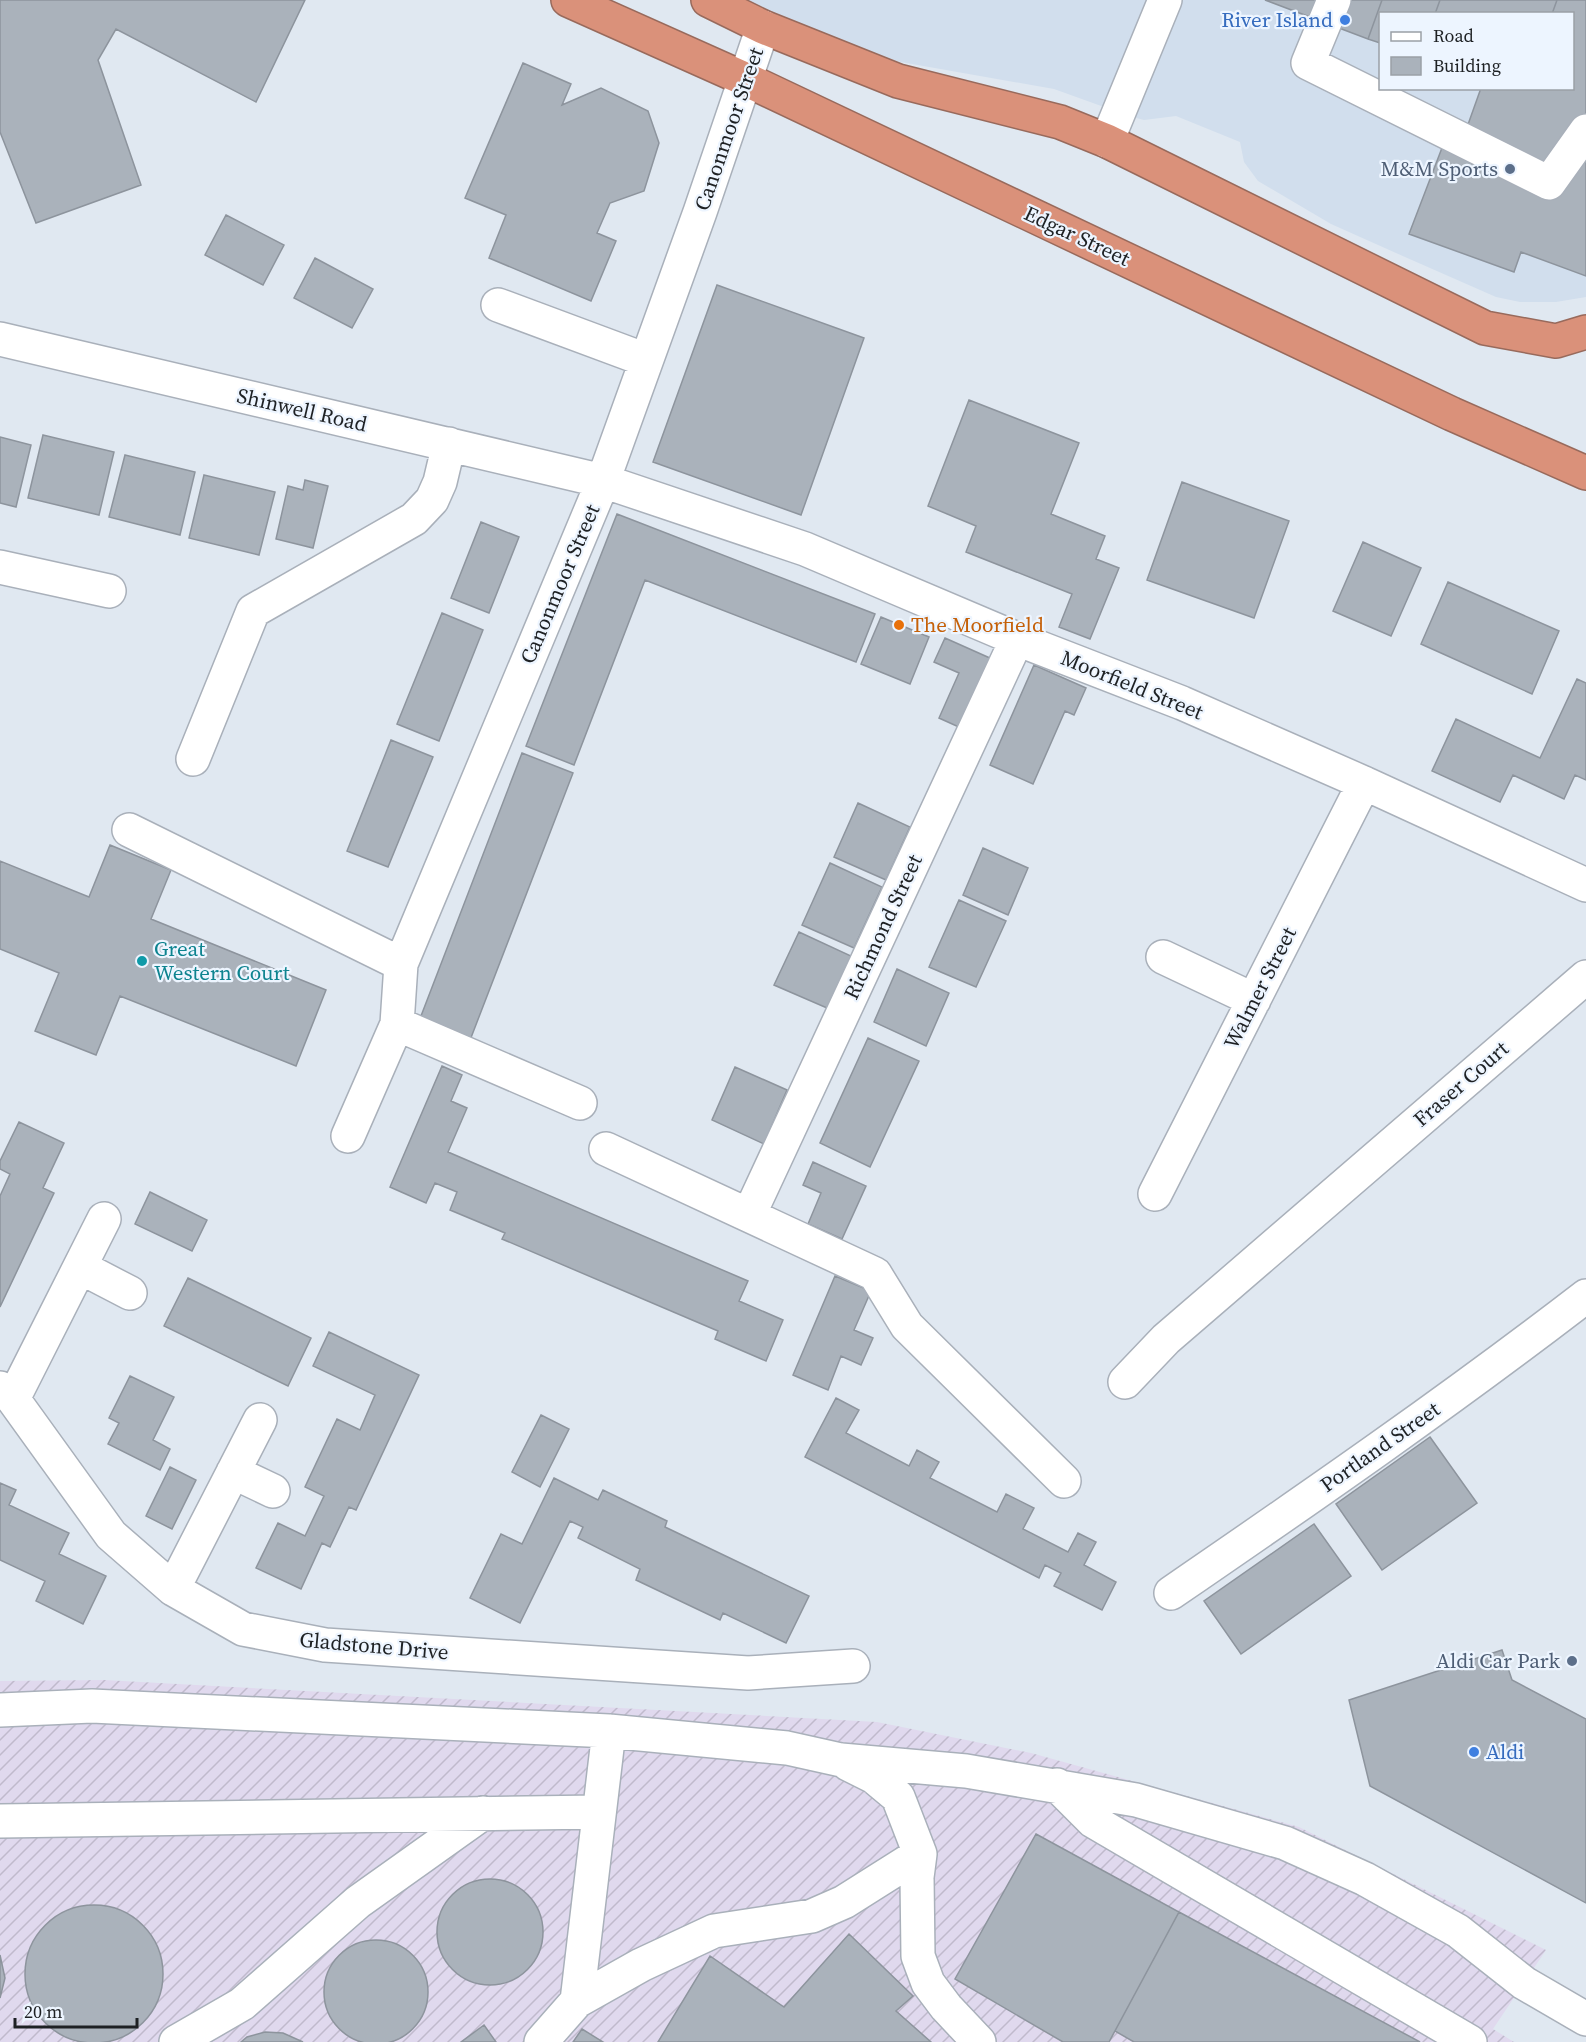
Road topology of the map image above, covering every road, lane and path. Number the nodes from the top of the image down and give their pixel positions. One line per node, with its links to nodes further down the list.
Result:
1 (568, 0): 6 (highway, Edgar Street)
2 (708, 0): 5 (highway)
3 (1165, 0): 8 (street)
4 (1334, 0): 7 (street)
5 (763, 27): 6 (street, Canonmoor Street); 8 (highway)
6 (747, 80): 12 (street, Canonmoor Street); 14 (highway, Edgar Street)
7 (1586, 132)
8 (1107, 141): 10 (highway)
9 (498, 306): 12 (street)
10 (1586, 332)
11 (0, 339): 13 (street, Shinwell Road)
12 (646, 360): 15 (street, Canonmoor Street)
13 (449, 444): 15 (street, Shinwell Road); 19 (street)
14 (1586, 473)
15 (603, 481): 18 (street, Moorfield Street); 24 (street, Canonmoor Street)
16 (0, 567): 17 (street)
17 (108, 591)
18 (1017, 639): 20 (street, Moorfield Street); 32 (street, Richmond Street)
19 (193, 759)
20 (1364, 783): 22 (street, Moorfield Street); 26 (street, Walmer Street)
21 (129, 830): 24 (street)
22 (1586, 885)
23 (1163, 957): 26 (street)
24 (401, 963): 27 (street, Canonmoor Street)
25 (1586, 977): 37 (street, Fraser Court)
26 (1254, 1000): 31 (street, Walmer Street)
27 (397, 1024): 28 (street); 29 (street, Canonmoor Street)
28 (580, 1103)
29 (348, 1136)
30 (606, 1149): 32 (street)
31 (1155, 1194)
32 (749, 1215): 41 (street)
33 (104, 1219): 34 (street)
34 (80, 1267): 35 (street); 38 (street)
35 (130, 1293)
36 (1586, 1296): 44 (street, Portland Street)
37 (1125, 1382)
38 (6, 1393): 43 (street, Gladstone Drive)
39 (260, 1420): 40 (street)
40 (233, 1472): 42 (street); 43 (street)
41 (1064, 1481)
42 (273, 1491)
43 (173, 1589): 45 (street, Gladstone Drive)
44 (1171, 1593)
45 (853, 1666)
46 (0, 1710): 47 (street)
47 (609, 1731): 48 (street); 50 (street)
48 (842, 1760): 49 (street); 53 (street)
49 (1058, 1785): 55 (street); 59 (street)
50 (599, 1812): 51 (street); 54 (street)
51 (483, 1813): 52 (street); 56 (street)
52 (0, 1821)
53 (920, 1854): 54 (street); 58 (street)
54 (577, 2001): 57 (street)
55 (1586, 2019)
56 (176, 2042)
57 (542, 2042)
58 (980, 2042)
59 (1470, 2042)

